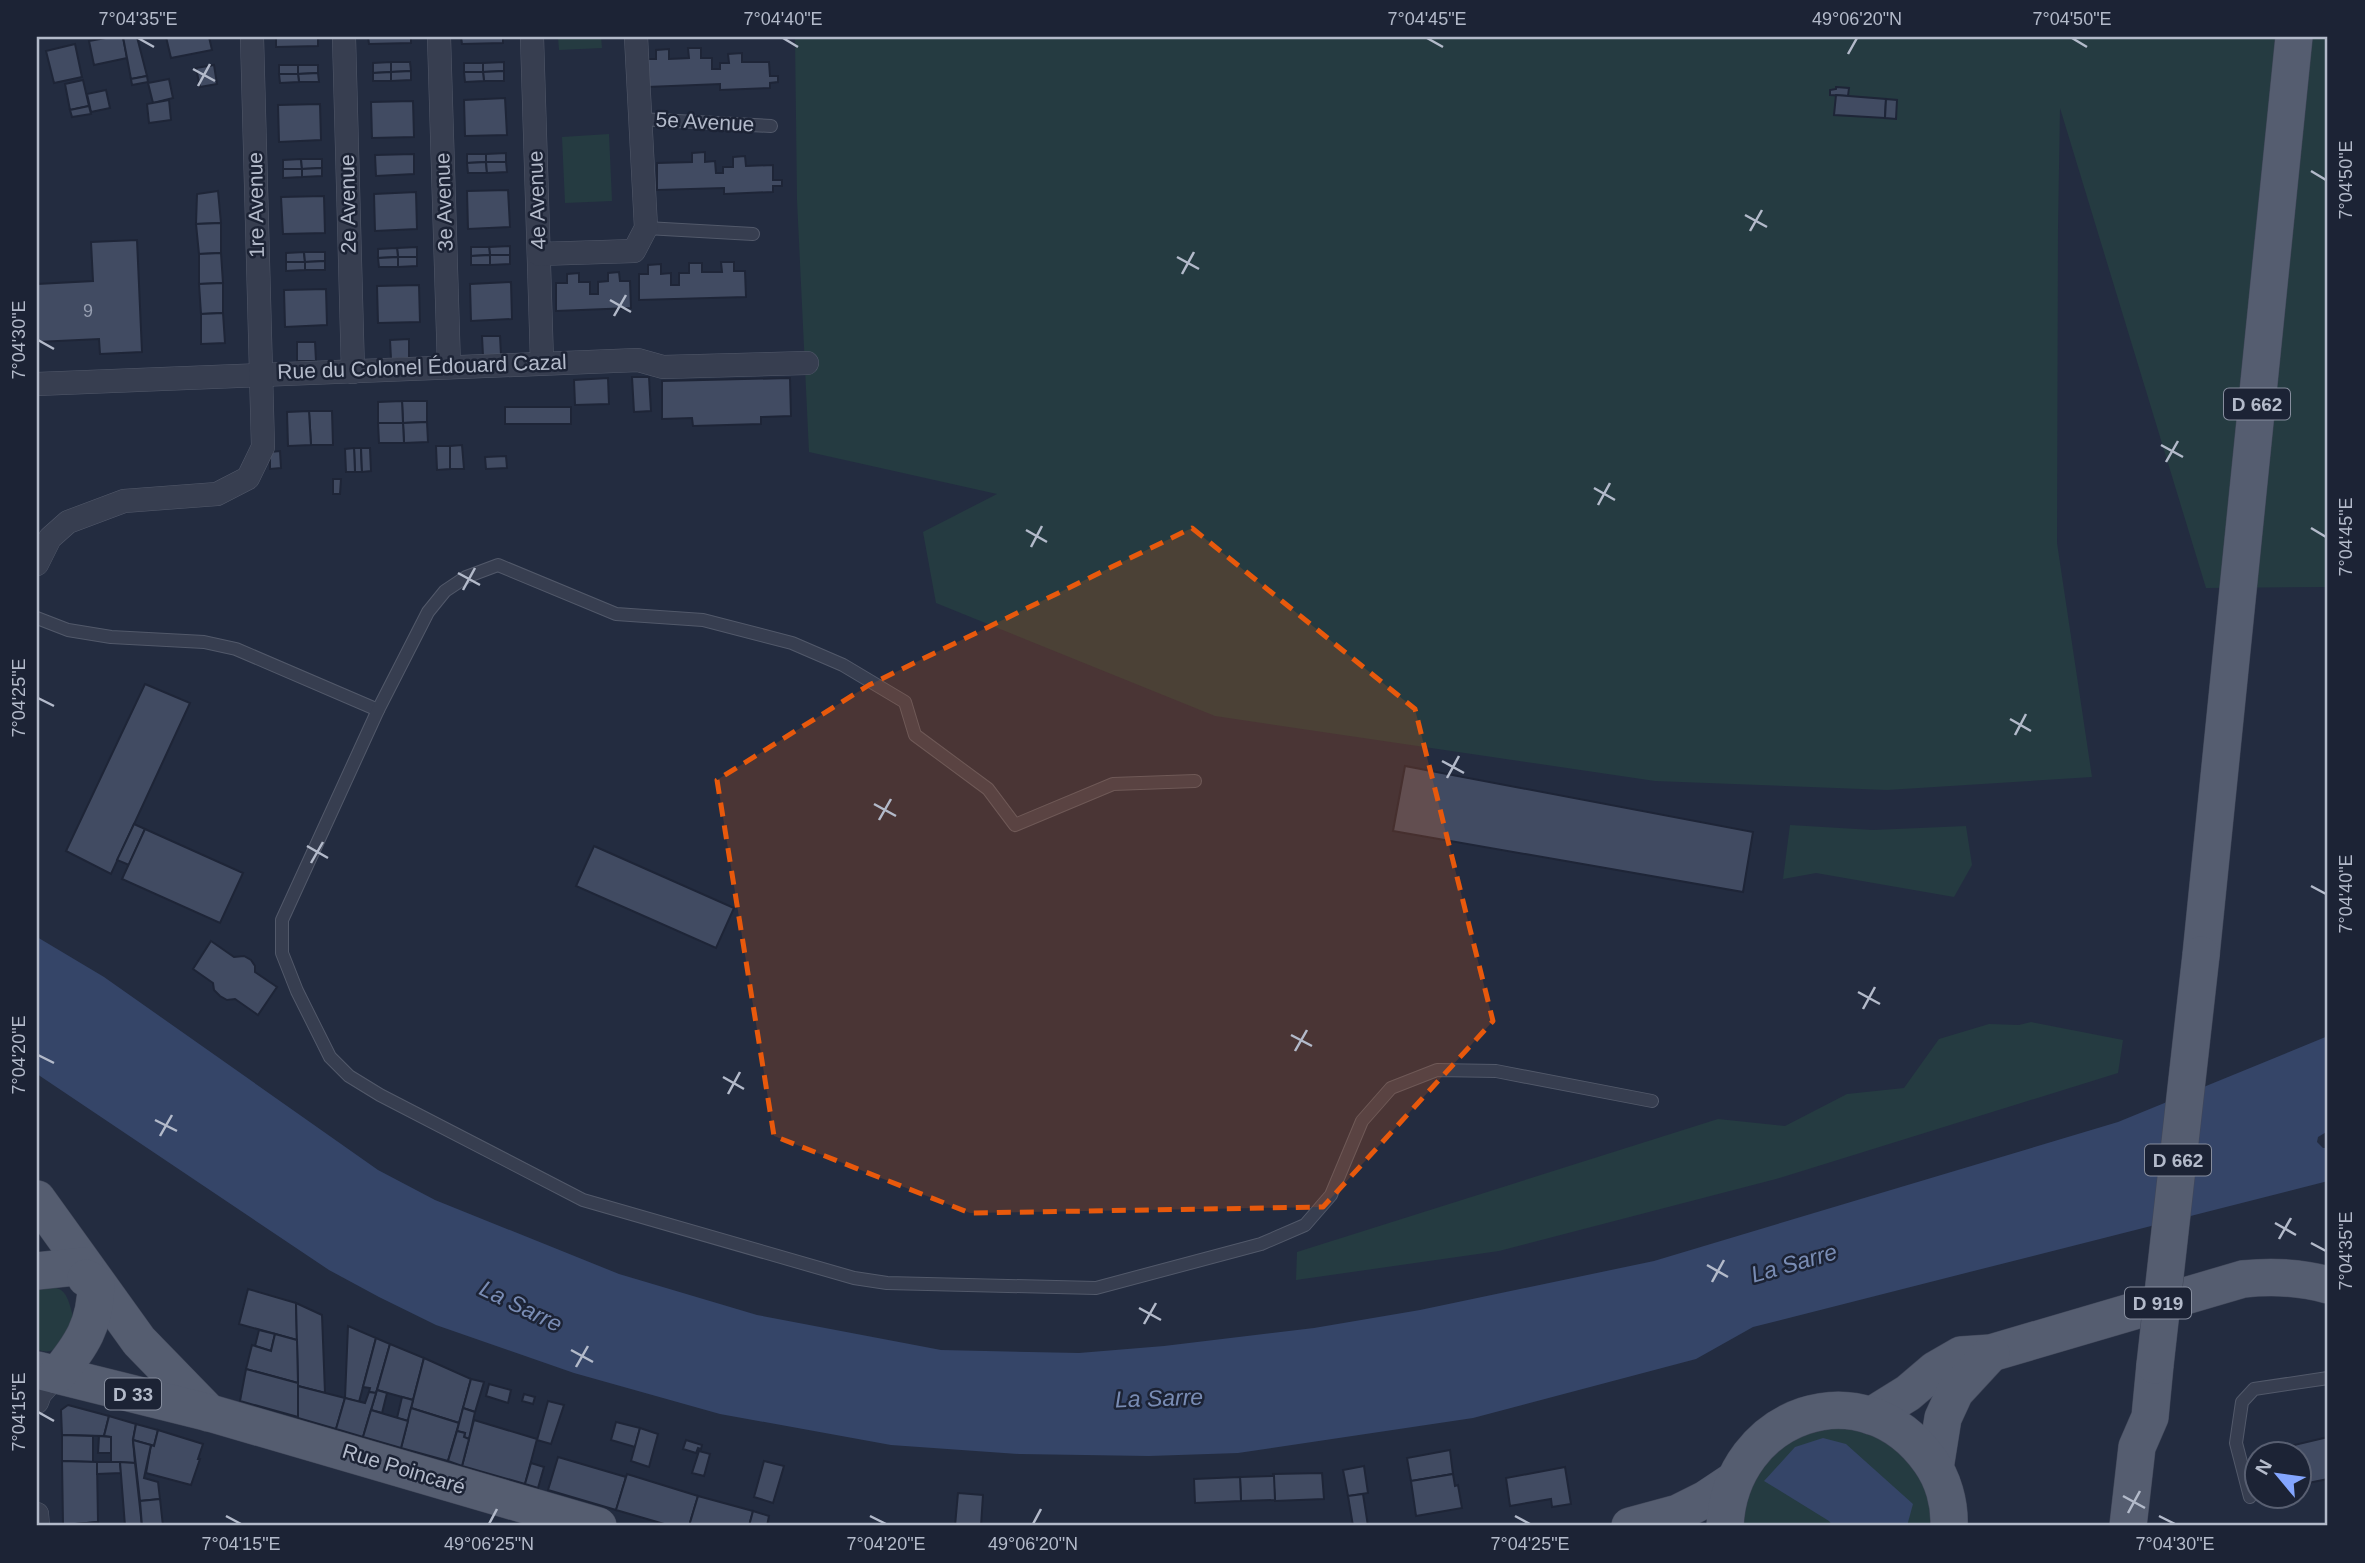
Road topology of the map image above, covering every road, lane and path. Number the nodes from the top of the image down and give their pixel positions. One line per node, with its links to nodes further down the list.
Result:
1 (252, 37): 16 (street, 1re Avenue)
2 (344, 37): 15 (street, 2e Avenue)
3 (439, 37): 14 (street, 3e Avenue)
4 (532, 37): 11 (street, 4e Avenue)
5 (635, 37): 7 (street, 5e Avenue)
6 (2294, 37): 31 (main road, D 662, bridge)
7 (639, 119): 8 (lane, 5e Avenue); 9 (street, 5e Avenue)
8 (771, 126)
9 (646, 228): 10 (lane); 11 (street)
10 (752, 234)
11 (539, 254): 12 (street, 4e Avenue)
12 (542, 362): 13 (street, Rue du Colonel Édouard Cazal); 14 (street, Rue du Colonel Édouard Cazal)
13 (807, 363)
14 (449, 367): 15 (street, Rue du Colonel Édouard Cazal)
15 (353, 372): 16 (street, Rue du Colonel Édouard Cazal)
16 (260, 373): 17 (street, Rue du Colonel Édouard Cazal); 18 (street, 1re Avenue)
17 (37, 384)
18 (37, 564)
19 (37, 618): 20 (lane)
20 (378, 710): 21 (lane); 22 (lane)
21 (1195, 781)
22 (1652, 1101)
23 (37, 1199): 25 (main road, D 33)
24 (2328, 1285): 26 (main road, D 919)
25 (80, 1287): 28 (main road); 29 (main road, Rue Poincaré / D 33)
26 (1991, 1353): 30 (main road, D 919); 33 (main road)
27 (2328, 1378): 32 (lane)
28 (43, 1383): 29 (main road, Rue Poincaré / D 33)
29 (210, 1413): 37 (main road, Rue Poincaré / D 33)
30 (1871, 1416): 33 (main road); 34 (main road)
31 (2150, 1417): 41 (main road, D 662); 42 (main road, D 662)
32 (2242, 1466)
33 (1935, 1468): 40 (main road)
34 (1733, 1481): 38 (main road); 39 (main road)
35 (37, 1514): 36 (street)
36 (37, 1526)
37 (598, 1526)
38 (1630, 1526)
39 (1725, 1526)
40 (1949, 1526)
41 (2127, 1526)
42 (2147, 1526)

